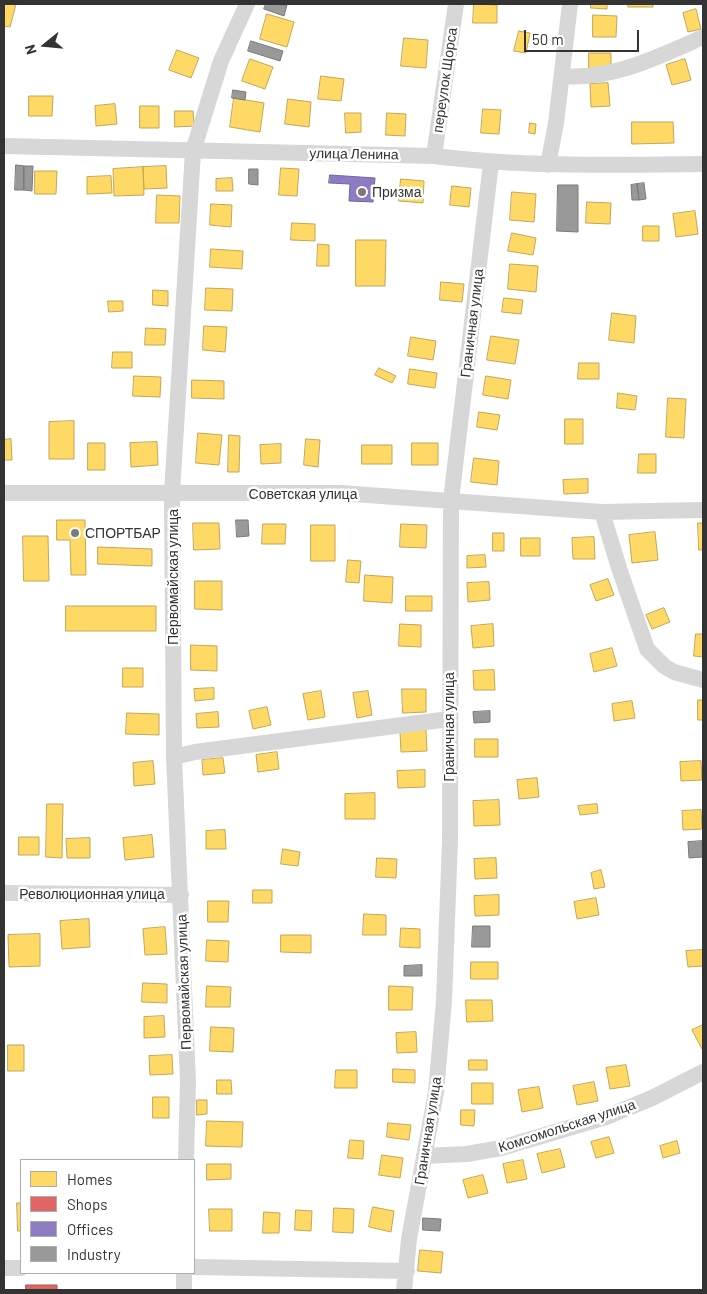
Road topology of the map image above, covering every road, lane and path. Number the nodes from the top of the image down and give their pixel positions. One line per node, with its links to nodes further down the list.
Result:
1 (247, 4): 7 (street, Первомайская улица)
2 (456, 4): 8 (street, переулок Щорса)
3 (570, 4): 5 (street)
4 (703, 37): 5 (street)
5 (562, 76): 11 (street)
6 (4, 146): 7 (street, улица Ленина)
7 (193, 151): 8 (street, улица Ленина); 12 (street, Первомайская улица)
8 (434, 156): 9 (street, улица Ленина)
9 (491, 163): 11 (street, улица Ленина); 14 (street, Граничная улица)
10 (703, 164): 11 (street, улица Ленина)
11 (548, 165)
12 (172, 492): 13 (street, Советская улица); 14 (street, Советская улица); 19 (street, Первомайская улица)
13 (4, 493)
14 (451, 500): 16 (street, Советская улица); 18 (street, Граничная улица)
15 (703, 510): 16 (street, Советская улица)
16 (602, 512): 17 (street)
17 (703, 680)
18 (449, 719): 19 (street); 23 (street, Граничная улица)
19 (174, 757): 21 (street, Первомайская улица)
20 (4, 893): 21 (street, Революционная улица)
21 (181, 894): 24 (street, Первомайская улица)
22 (703, 1072): 23 (street, Комсомольская улица)
23 (424, 1156): 28 (street, Граничная улица)
24 (186, 1159)
25 (195, 1267): 28 (street)
26 (4, 1268): 27 (street)
27 (20, 1268)
28 (407, 1270): 31 (street, Граничная улица)
29 (184, 1274): 30 (street)
30 (184, 1290)
31 (404, 1290)

